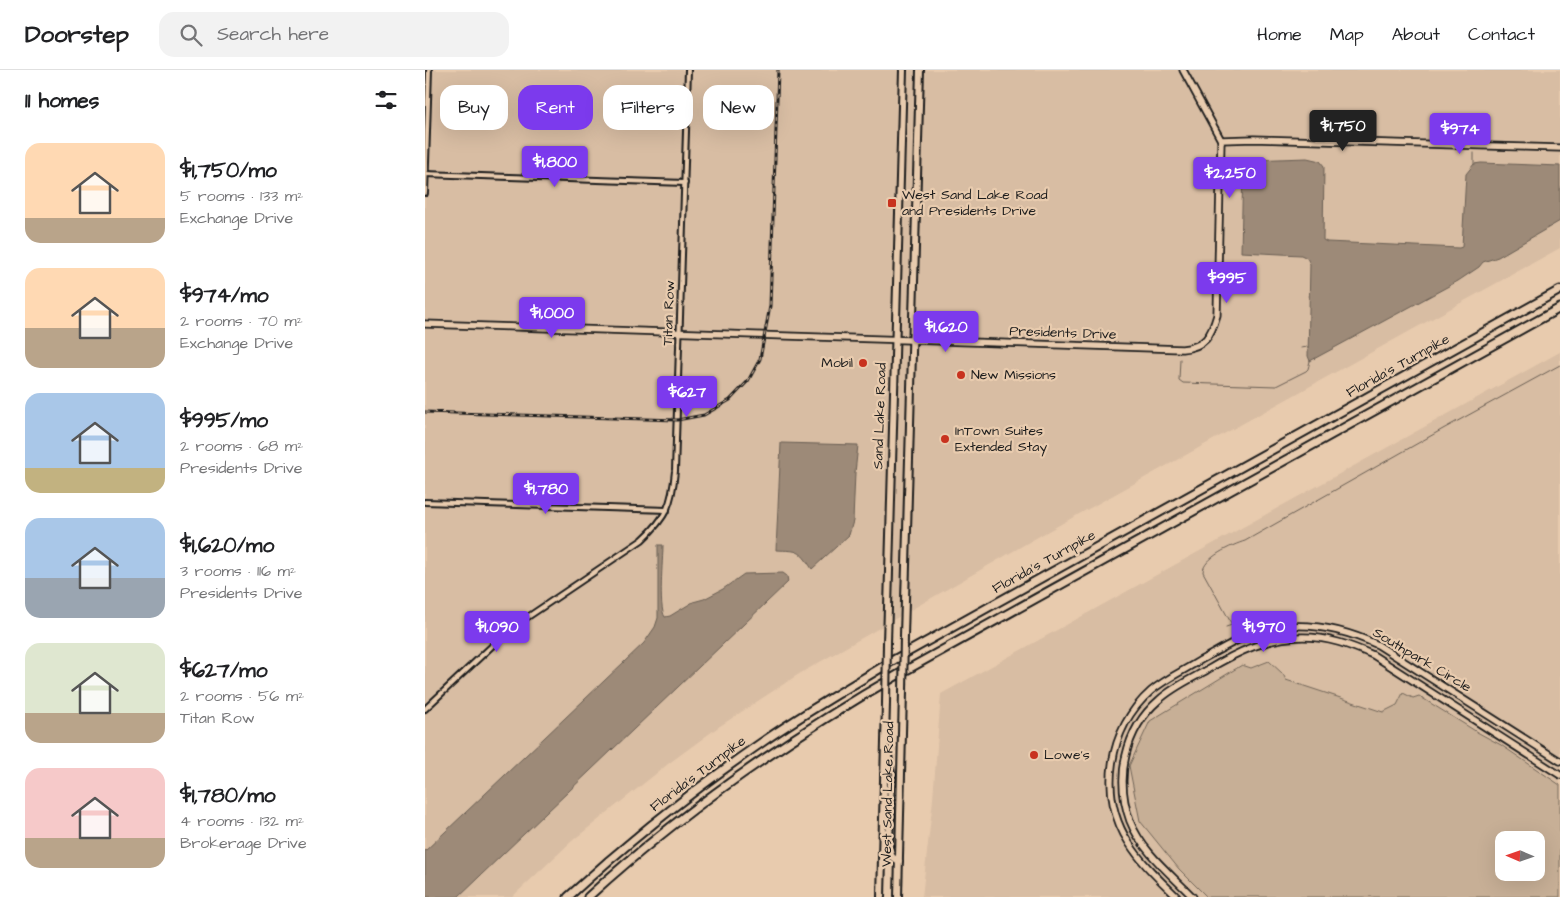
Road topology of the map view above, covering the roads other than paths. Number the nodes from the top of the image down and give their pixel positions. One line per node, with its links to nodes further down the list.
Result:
1 (429, 70): 8 (street)
2 (688, 70): 9 (street, Titan Row)
3 (903, 70): 15 (main road, Sand Lake Road)
4 (920, 70): 16 (main road)
5 (1183, 70): 6 (street, Presidents Drive)
6 (1221, 140): 7 (street); 16 (street, Presidents Drive)
7 (1560, 148)
8 (425, 174): 9 (street); 10 (street)
9 (685, 183): 14 (street, Titan Row)
10 (425, 194)
11 (1560, 290): 25 (highway, Florida's Turnpike)
12 (1560, 308): 26 (highway, Florida's Turnpike)
13 (425, 324): 14 (street, Presidents Drive)
14 (680, 332): 15 (street, Presidents Drive); 18 (street, Titan Row)
15 (895, 340): 16 (street, Presidents Drive); 19 (main road, Sand Lake Road, bridge)
16 (912, 341): 24 (main road, West Sand Lake Road, bridge)
17 (425, 502): 18 (street)
18 (667, 510): 20 (street, Titan Row)
19 (886, 703): 21 (main road, West Sand Lake Road)
20 (425, 708)
21 (885, 739): 24 (main road); 27 (main road, West Sand Lake Road)
22 (1560, 761): 29 (street, Southpark Circle)
23 (1560, 775): 30 (street, Southpark Circle)
24 (899, 861): 28 (main road, West Sand Lake Road)
25 (567, 897)
26 (588, 897)
27 (881, 897)
28 (899, 897)
29 (1177, 897)
30 (1193, 897)

